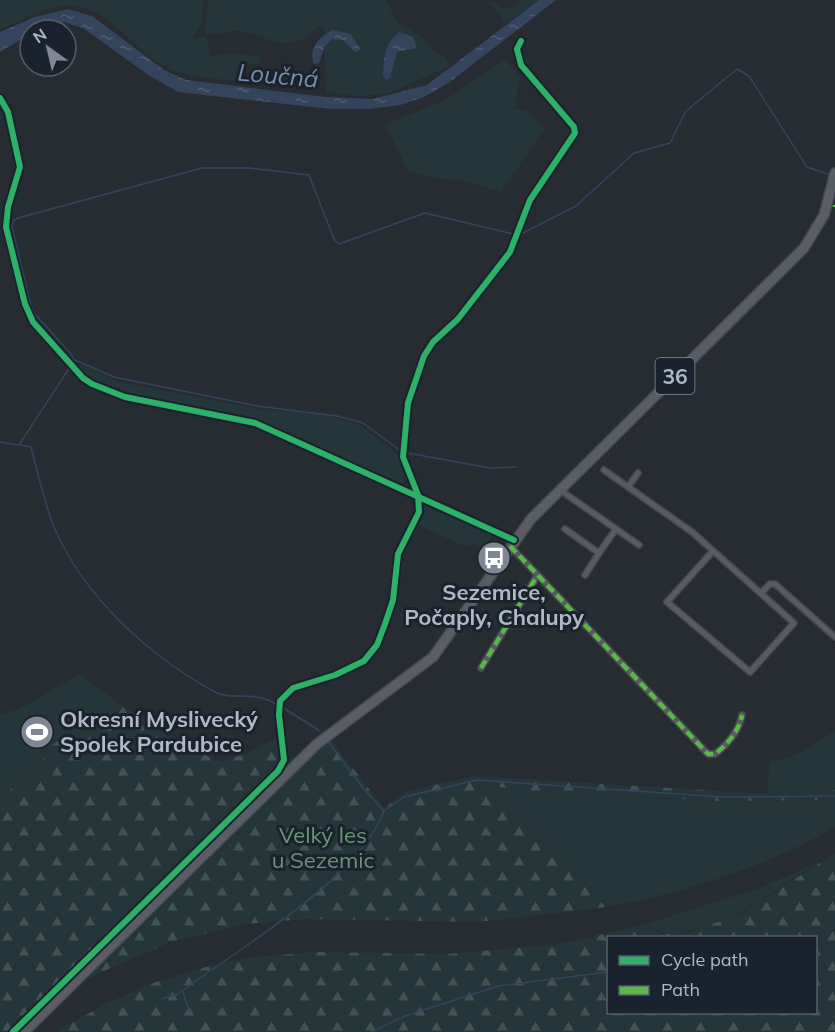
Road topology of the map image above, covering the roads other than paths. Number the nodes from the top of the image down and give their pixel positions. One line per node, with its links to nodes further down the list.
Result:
1 (0, 98): 9 (street)
2 (835, 173): 6 (main road, 36)
3 (604, 470): 5 (street)
4 (639, 473): 5 (street)
5 (628, 487): 11 (street)
6 (560, 490): 8 (street); 9 (main road, 36)
7 (565, 529): 12 (street)
8 (616, 529): 10 (street); 12 (street)
9 (512, 543): 14 (street); 19 (main road, 36)
10 (639, 544)
11 (713, 551): 15 (street); 15 (street)
12 (599, 553): 13 (street)
13 (585, 574)
14 (537, 576): 17 (street); 18 (street)
15 (761, 593): 16 (street)
16 (835, 637)
17 (481, 668)
18 (742, 715)
19 (24, 1032)

